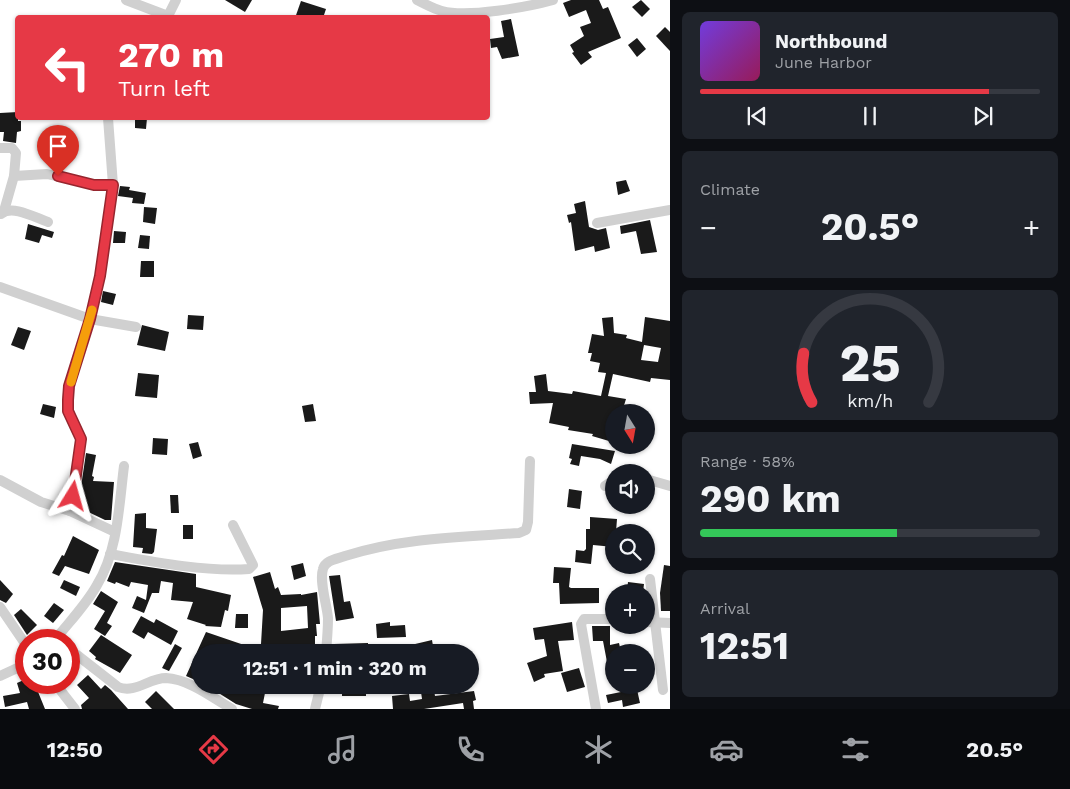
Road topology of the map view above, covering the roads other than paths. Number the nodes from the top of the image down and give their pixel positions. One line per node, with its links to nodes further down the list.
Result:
1 (126, 0): 5 (street)
2 (176, 0): 6 (street)
3 (417, 0): 4 (street)
4 (553, 0)
5 (162, 15)
6 (168, 15)
7 (108, 120): 10 (street)
8 (0, 148): 9 (street)
9 (14, 176): 10 (street); 12 (street)
10 (113, 185): 16 (street)
11 (670, 210): 14 (street)
12 (2, 213): 13 (street)
13 (48, 222)
14 (597, 222)
15 (0, 287): 16 (street)
16 (90, 319): 17 (street); 23 (street)
17 (136, 327)
18 (530, 461): 36 (street)
19 (124, 466): 25 (street)
20 (0, 480): 23 (street)
21 (655, 482): 22 (street)
22 (670, 486)
23 (70, 511): 25 (street)
24 (232, 525): 26 (street)
25 (115, 532): 26 (street)
26 (110, 554): 34 (street)
27 (650, 579): 28 (street)
28 (650, 584)
29 (0, 607): 33 (street)
30 (605, 618): 46 (street)
31 (655, 622): 32 (street)
32 (670, 623)
33 (15, 629)
34 (63, 629)
35 (652, 634): 40 (street)
36 (326, 644)
37 (80, 657): 44 (street)
38 (15, 669): 39 (street)
39 (0, 676)
40 (663, 690)
41 (63, 694): 43 (street)
42 (319, 694): 45 (street)
43 (75, 709)
44 (232, 709)
45 (316, 709)
46 (596, 709)

